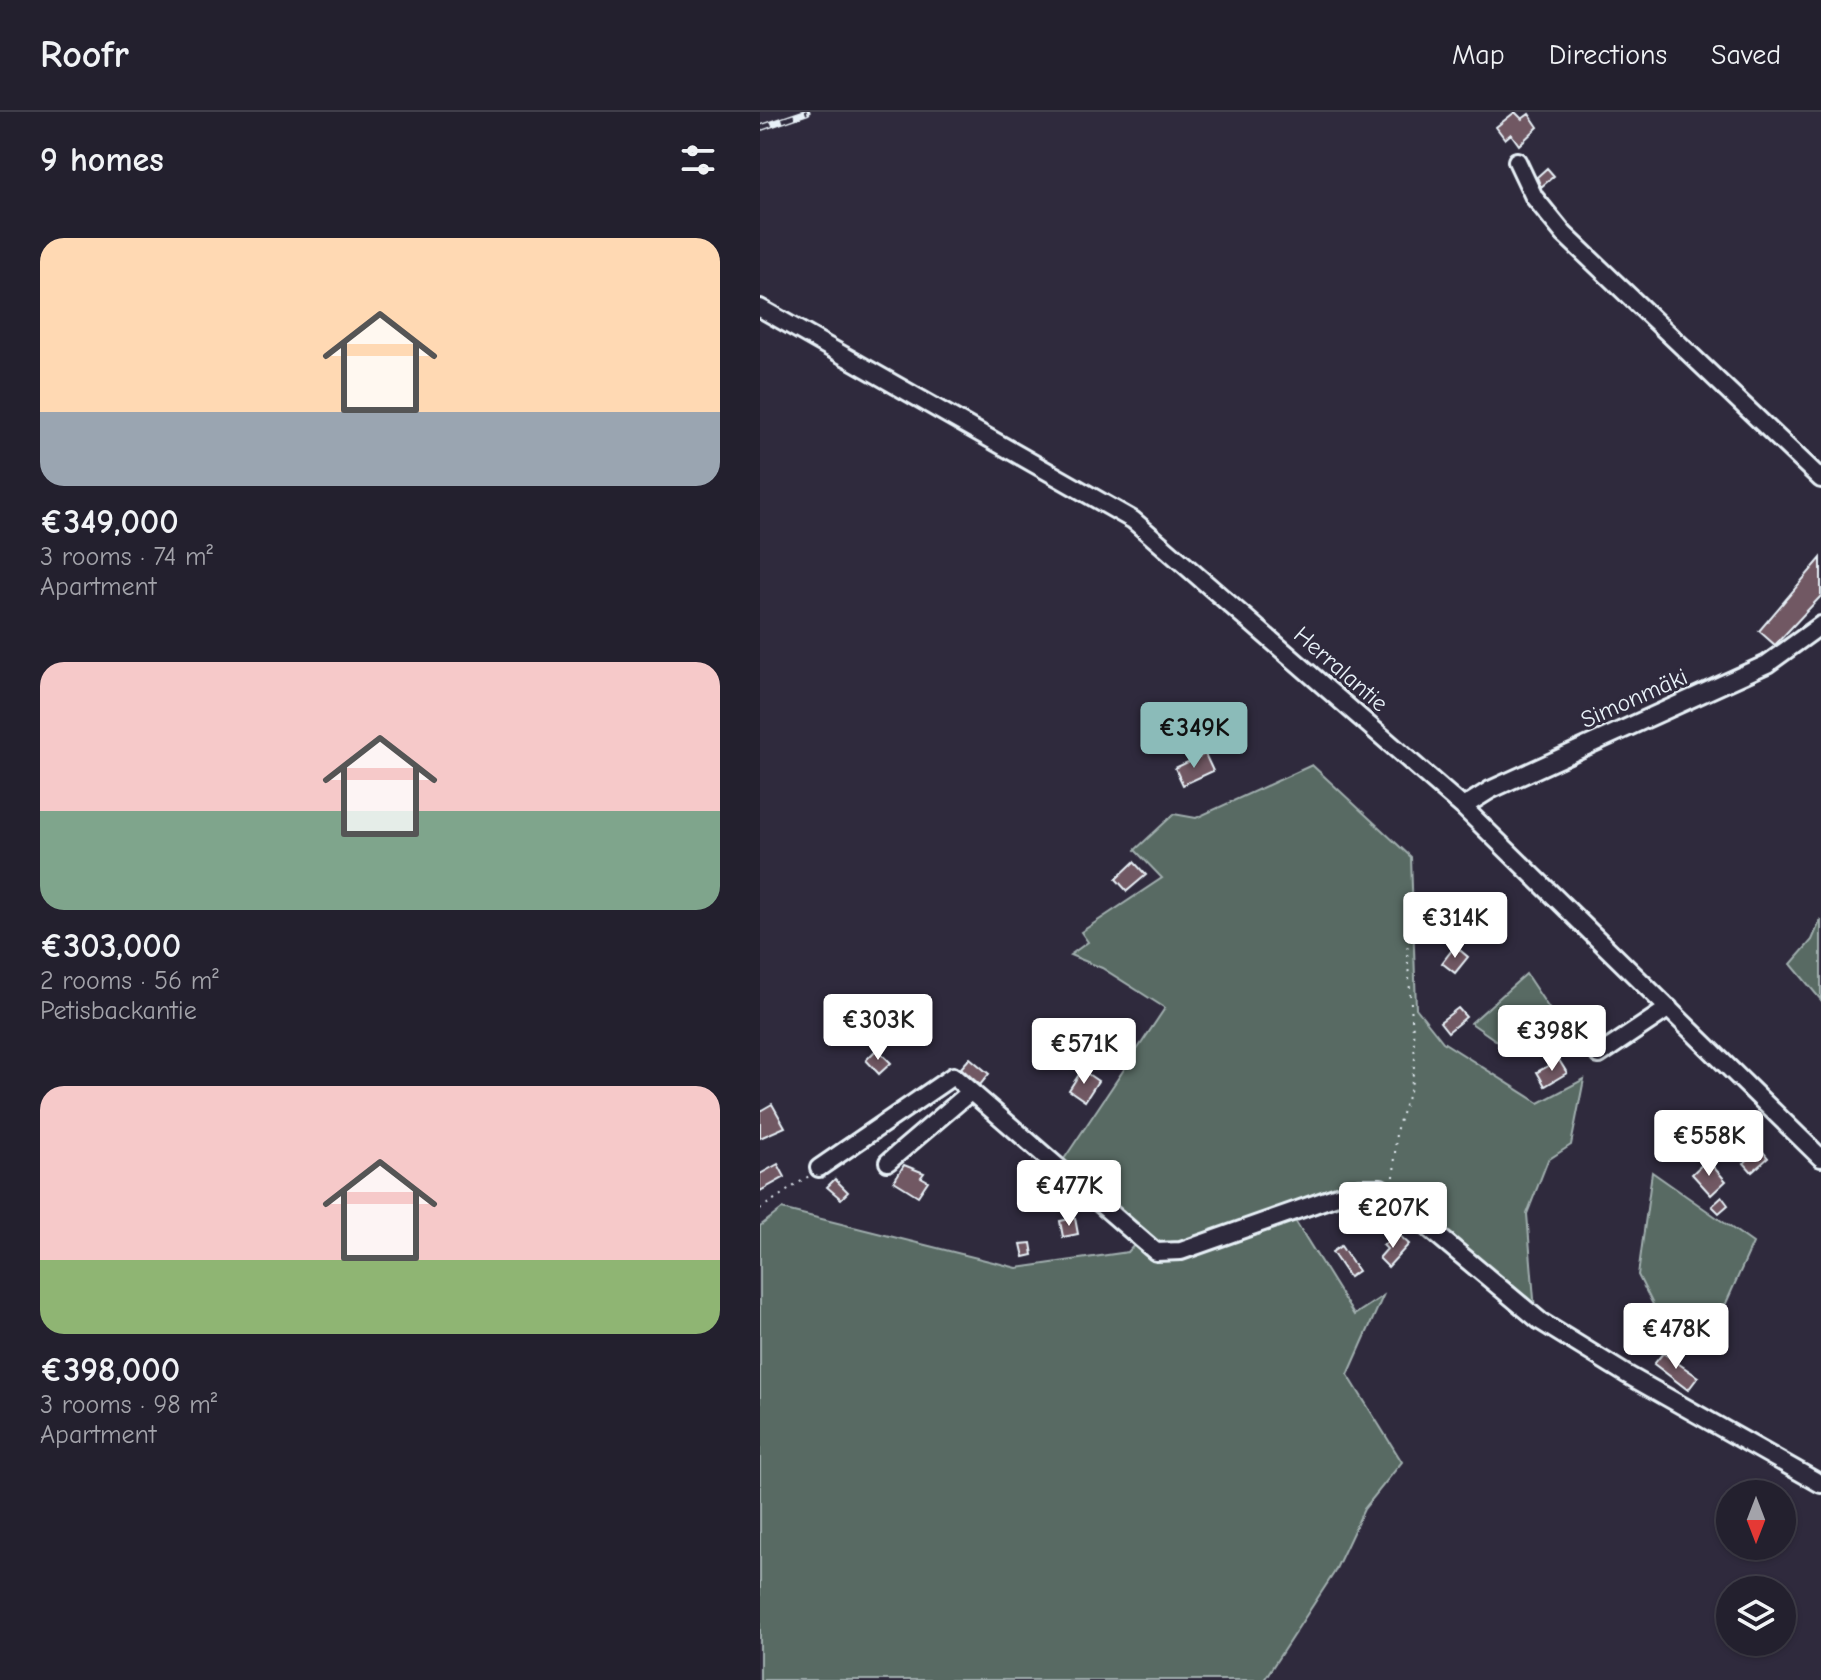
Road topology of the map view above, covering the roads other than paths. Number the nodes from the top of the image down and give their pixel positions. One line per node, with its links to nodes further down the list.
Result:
1 (1517, 161): 3 (street)
2 (760, 308): 5 (street, Herralantie)
3 (1821, 479)
4 (1821, 625): 5 (street, Simonmäki)
5 (1463, 807): 6 (street, Herralantie)
6 (1669, 1008): 7 (street); 9 (street, Herralantie)
7 (1599, 1055)
8 (969, 1093): 10 (street); 11 (street); 12 (street)
9 (1821, 1158)
10 (888, 1162)
11 (819, 1168)
12 (1821, 1484)

